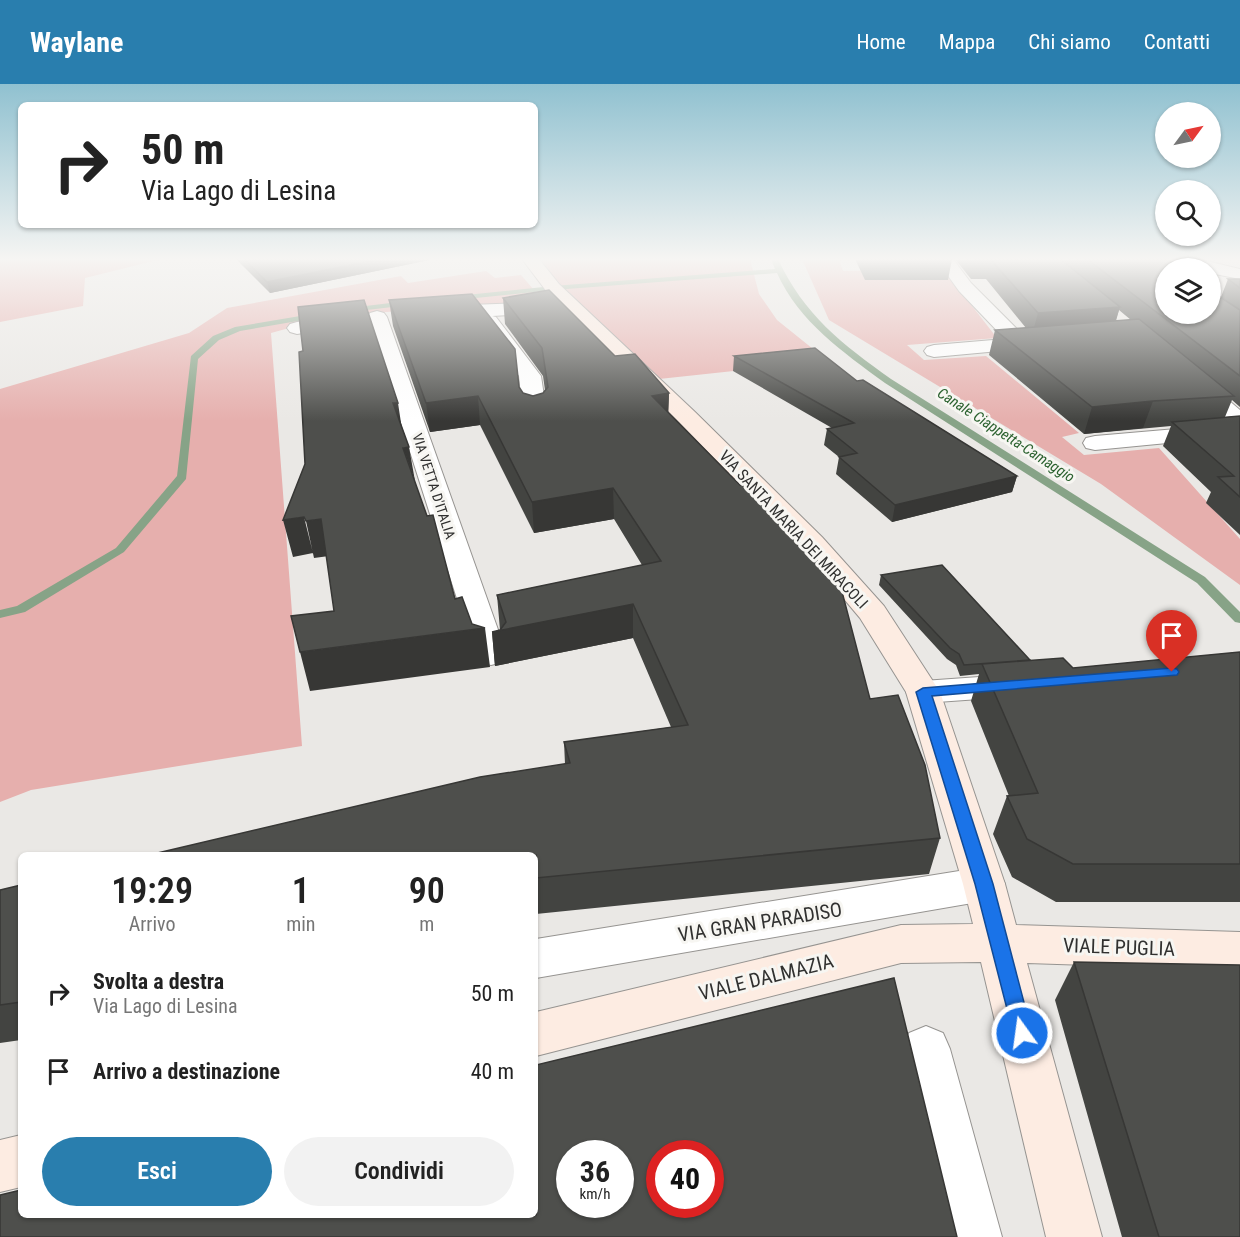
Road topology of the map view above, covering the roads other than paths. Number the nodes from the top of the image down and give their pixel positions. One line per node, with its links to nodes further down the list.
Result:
1 (426, 313): 2 (street)
2 (431, 313)
3 (483, 313): 11 (street)
4 (578, 313): 17 (street, VIA SANTA MARIA DEI MIRACOLI)
5 (990, 313): 8 (street)
6 (297, 328): 15 (street, VIA VETTA D'ITALIA)
7 (1056, 341): 8 (street)
8 (1021, 344): 9 (street)
9 (934, 351)
10 (1180, 371): 12 (street)
11 (535, 416)
12 (1240, 422)
13 (1240, 430): 14 (street)
14 (1095, 443)
15 (491, 655)
16 (1052, 682): 17 (street)
17 (923, 692): 18 (street, VIA SANTA MARIA DEI MIRACOLI)
18 (984, 884): 19 (street, VIA SANTA MARIA DEI MIRACOLI); 21 (street, VIA GRAN PARADISO)
19 (999, 943): 20 (street, VIALE PUGLIA); 22 (street, VIALE DALMAZIA); 27 (street, VIA SANTA MARIA DEI MIRACOLI)
20 (1240, 951)
21 (538, 959)
22 (538, 1034)
23 (926, 1049): 26 (street)
24 (18, 1162): 25 (street)
25 (0, 1166)
26 (974, 1237)
27 (1074, 1237)

